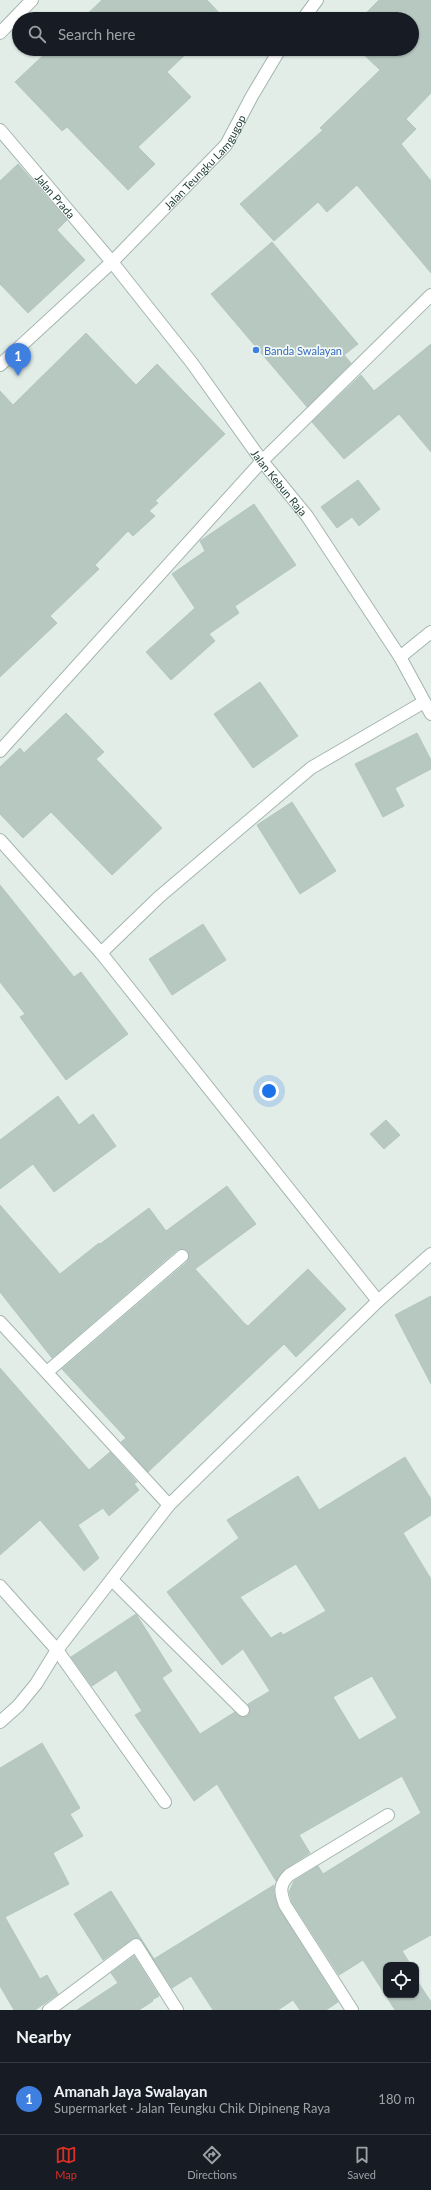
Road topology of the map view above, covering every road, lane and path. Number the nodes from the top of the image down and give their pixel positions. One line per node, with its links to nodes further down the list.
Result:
1 (32, 0): 3 (street)
2 (317, 0): 4 (street)
3 (20, 12)
4 (308, 12)
5 (12, 21): 6 (street)
6 (0, 33)
7 (276, 56): 9 (street, Jalan Teungku Lamgugop)
8 (0, 130): 9 (street, Jalan Prada)
9 (112, 262): 11 (street, Jalan Teungku Lamgugop); 12 (street, Jalan Kebun Raja)
10 (431, 295): 12 (street)
11 (0, 365)
12 (262, 461): 14 (street, Jalan Kebun Raja); 17 (street)
13 (431, 632): 14 (street)
14 (400, 657): 15 (street, Jalan Kebun Raja)
15 (424, 702): 16 (street, Jalan Kebun Raja); 19 (street)
16 (431, 714)
17 (0, 750)
18 (0, 840): 19 (street)
19 (101, 953): 22 (street)
20 (431, 1254): 22 (street)
21 (182, 1256): 24 (street)
22 (378, 1301): 25 (street)
23 (0, 1322): 24 (street)
24 (46, 1372): 25 (street)
25 (169, 1505): 26 (street)
26 (112, 1580): 28 (street); 29 (street)
27 (0, 1586): 28 (street)
28 (57, 1650): 30 (street); 31 (street)
29 (244, 1710)
30 (0, 1722)
31 (165, 1802)
32 (388, 1815): 35 (street)
33 (49, 2010): 34 (street)
34 (177, 2010)
35 (352, 2010)

